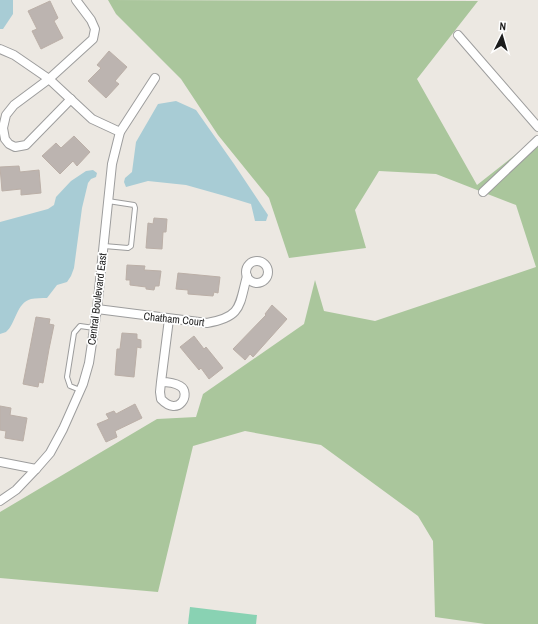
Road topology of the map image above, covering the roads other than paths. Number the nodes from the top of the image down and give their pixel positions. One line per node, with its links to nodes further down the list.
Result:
1 (76, 0): 5 (street)
2 (458, 35): 7 (street)
3 (0, 49): 5 (street)
4 (156, 78): 8 (street, Central Boulevard East)
5 (49, 79): 6 (street); 6 (street)
6 (71, 99): 8 (street)
7 (538, 127)
8 (120, 132): 11 (street, Central Boulevard East)
9 (538, 140): 10 (street)
10 (483, 192)
11 (108, 201): 12 (street, Central Boulevard East); 12 (lane)
12 (104, 246): 14 (street, Central Boulevard East)
13 (247, 276): 15 (street, Chatham Court)
14 (97, 309): 15 (street, Chatham Court); 16 (street, Central Boulevard East)
15 (169, 319): 17 (street)
16 (94, 328): 18 (street, Central Boulevard East); 18 (lane)
17 (161, 382)
18 (81, 391): 20 (street, Central Boulevard East)
19 (0, 462): 20 (street)
20 (36, 469): 21 (street, Central Boulevard East)
21 (0, 501)

